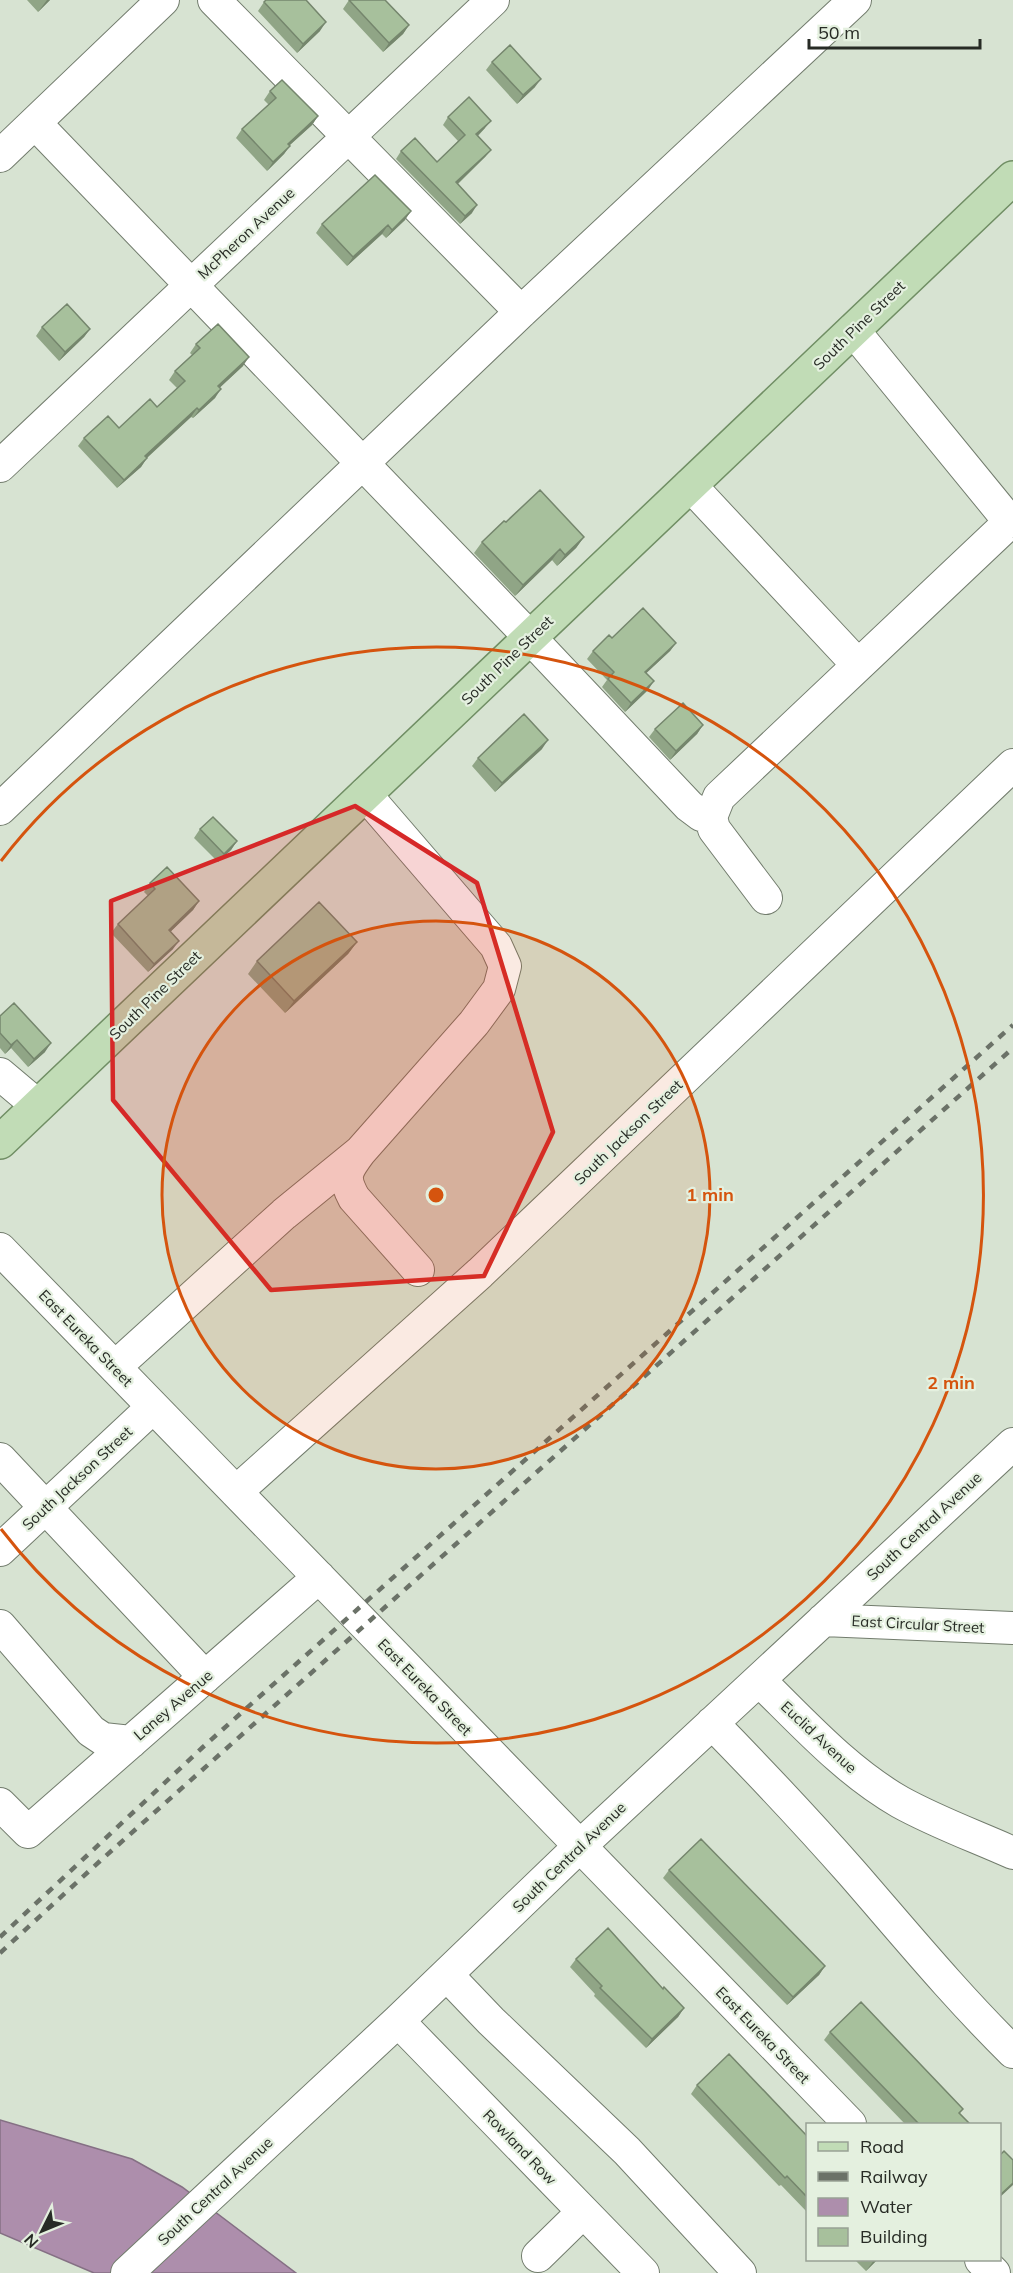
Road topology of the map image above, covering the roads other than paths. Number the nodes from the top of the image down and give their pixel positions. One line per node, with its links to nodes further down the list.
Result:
1 (164, 0): 5 (street)
2 (214, 0): 6 (street)
3 (493, 0): 6 (street, McPheron Avenue)
4 (855, 0): 10 (street)
5 (35, 123): 7 (street); 9 (street)
6 (348, 137): 9 (street, McPheron Avenue); 10 (street)
7 (0, 156)
8 (1012, 181): 11 (main road, South Pine Street)
9 (191, 285): 12 (street); 13 (street, McPheron Avenue)
10 (521, 312): 12 (street)
11 (853, 330): 14 (main road, South Pine Street); 15 (street)
12 (363, 464): 16 (street); 20 (street)
13 (0, 466)
14 (690, 485): 16 (main road, South Pine Street); 17 (street)
15 (1011, 520): 17 (street)
16 (530, 638): 19 (main road, South Pine Street); 21 (street)
17 (858, 665): 21 (street)
18 (1013, 765): 33 (street, South Jackson Street)
19 (365, 794): 24 (main road, South Pine Street); 26 (street)
20 (0, 809)
21 (711, 817): 22 (street)
22 (766, 898)
23 (0, 1074): 24 (street)
24 (38, 1106): 25 (main road, South Pine Street)
25 (0, 1142)
26 (360, 1152): 28 (street); 29 (street)
27 (0, 1249): 29 (street, East Eureka Street)
28 (418, 1270)
29 (115, 1367): 30 (street, East Eureka Street)
30 (153, 1407): 33 (street, East Eureka Street); 34 (street, South Jackson Street)
31 (1013, 1444): 37 (street, South Central Avenue)
32 (0, 1459): 34 (street)
33 (236, 1492): 36 (street, East Eureka Street)
34 (45, 1507): 35 (street, South Jackson Street); 40 (street)
35 (0, 1550)
36 (319, 1577): 40 (street, Laney Avenue); 45 (street, East Eureka Street)
37 (823, 1620): 39 (street, East Circular Street); 41 (street, South Central Avenue)
38 (0, 1626): 43 (street)
39 (1013, 1629)
40 (206, 1677): 43 (street, Laney Avenue)
41 (759, 1680): 42 (street, South Central Avenue); 46 (street, Euclid Avenue)
42 (712, 1723): 45 (street, South Central Avenue); 49 (street)
43 (131, 1742): 44 (street, Laney Avenue)
44 (0, 1804)
45 (580, 1846): 47 (street, South Central Avenue); 50 (street, East Eureka Street)
46 (1013, 1853)
47 (447, 1975): 48 (street, South Central Avenue); 56 (street)
48 (398, 2021): 51 (street, Rowland Row); 54 (street, South Central Avenue)
49 (1013, 2052)
50 (849, 2123)
51 (583, 2212): 52 (street); 55 (street, Rowland Row)
52 (538, 2256)
53 (983, 2261): 57 (street)
54 (127, 2273)
55 (643, 2273)
56 (740, 2273)
57 (994, 2273)

